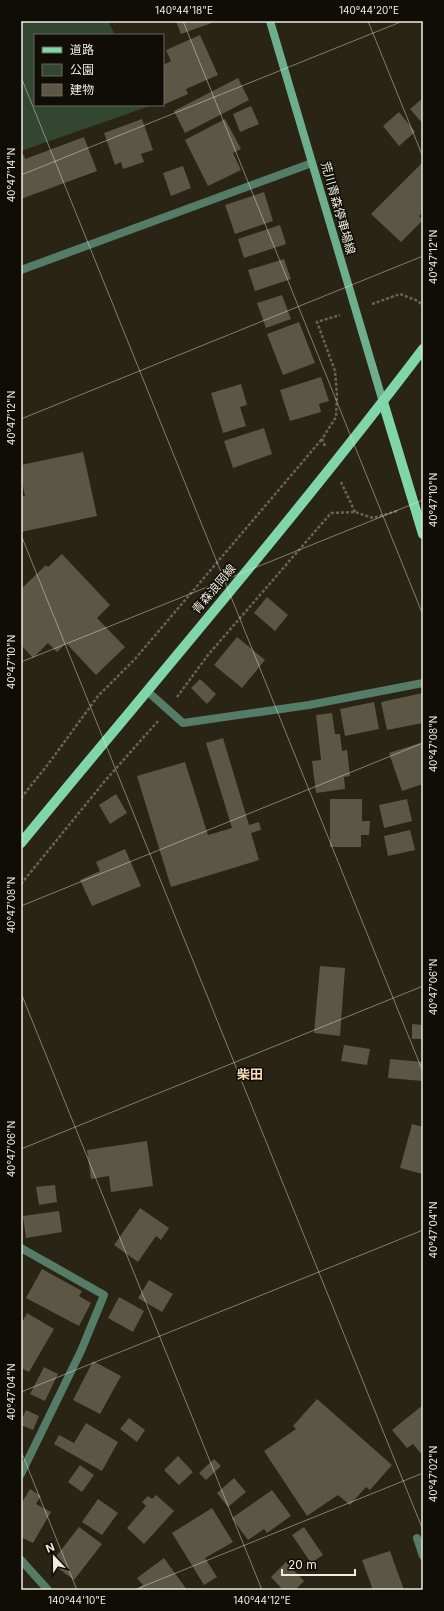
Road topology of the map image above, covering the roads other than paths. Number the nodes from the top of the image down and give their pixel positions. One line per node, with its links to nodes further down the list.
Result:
1 (270, 21): 2 (main road, 荒川青森停車場線)
2 (312, 163): 3 (street); 5 (main road, 荒川青森停車場線)
3 (21, 270)
4 (423, 349): 5 (main road, 青森浪岡線)
5 (383, 402): 6 (main road); 8 (main road, 青森浪岡線)
6 (423, 534)
7 (423, 683): 8 (street)
8 (147, 690): 9 (main road, 青森浪岡線)
9 (21, 843)
10 (21, 1248): 11 (street)
11 (21, 1474)
12 (417, 1538): 13 (street)
13 (423, 1556)
14 (21, 1560): 15 (street)
15 (48, 1590)

